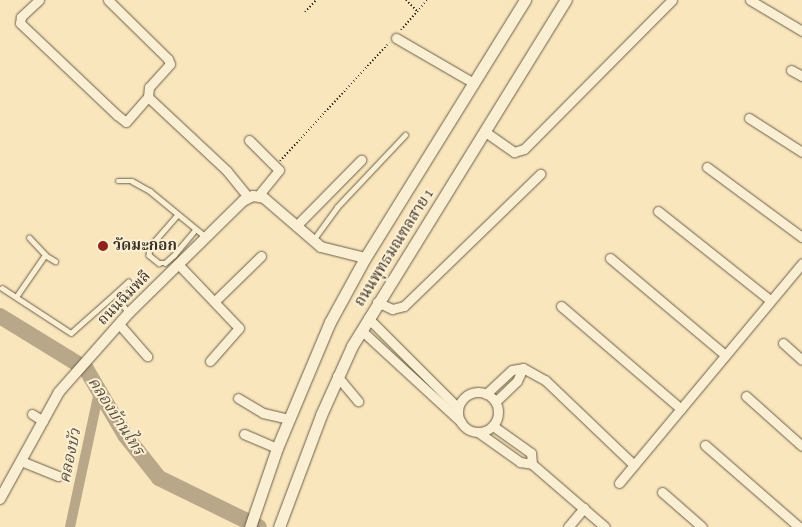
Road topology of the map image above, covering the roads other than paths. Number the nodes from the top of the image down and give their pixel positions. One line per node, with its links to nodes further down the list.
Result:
1 (39, 0): 12 (street)
2 (108, 0): 12 (street)
3 (525, 0): 11 (main road, ถนนพุทธมณฑลสาย 1)
4 (566, 0): 14 (main road, ถนนพุทธมณฑลสาย 1)
5 (672, 0): 14 (street)
6 (750, 0): 7 (street)
7 (802, 31)
8 (394, 39): 11 (street)
9 (791, 70): 10 (street)
10 (802, 76)
11 (472, 82): 33 (main road, ถนนพุทธมณฑลสาย 1)
12 (148, 97): 22 (street)
13 (749, 118): 17 (street)
14 (484, 131): 44 (main road, ถนนพุทธมณฑลสาย 1)
15 (405, 135): 30 (lane)
16 (249, 140): 22 (street)
17 (802, 152)
18 (361, 160): 25 (street)
19 (707, 167): 28 (street)
20 (540, 174): 44 (street)
21 (118, 181): 24 (lane)
22 (253, 197): 25 (street); 27 (street, ถนนฉิมพลี)
23 (658, 211): 43 (street)
24 (177, 216): 26 (lane); 26 (lane)
25 (296, 226): 30 (street)
26 (195, 230): 27 (lane)
27 (206, 237): 37 (street, ถนนฉิมพลี)
28 (802, 237)
29 (29, 238): 31 (lane)
30 (313, 240): 33 (street)
31 (45, 255): 35 (lane); 41 (lane)
32 (262, 256): 42 (street)
33 (365, 258): 65 (main road, ถนนพุทธมณฑลสาย 1)
34 (610, 258): 51 (street)
35 (55, 261)
36 (802, 263): 43 (street)
37 (178, 264): 42 (street); 46 (street, ถนนฉิมพลี)
38 (128, 282): 40 (lane)
39 (2, 288): 41 (lane)
40 (115, 294): 41 (lane); 46 (lane)
41 (16, 297)
42 (216, 300): 54 (street)
43 (770, 300): 51 (street)
44 (377, 302): 47 (main road, ถนนพุทธมณฑลสาย 1)
45 (561, 306): 63 (street)
46 (129, 313): 48 (street, ถนนฉิมพลี)
47 (368, 318): 49 (main road, ถนนพุทธมณฑลสาย 1); 62 (street)
48 (119, 324): 52 (street); 66 (street, ถนนฉิมพลี)
49 (361, 330): 56 (main road, ถนนพุทธมณฑลสาย 1); 67 (street)
50 (784, 343): 53 (street)
51 (725, 355): 63 (street)
52 (147, 356)
53 (802, 360)
54 (210, 361)
55 (523, 368): 57 (street); 61 (street); 76 (street)
56 (337, 376): 60 (street); 84 (main road, ถนนพุทธมณฑลสาย 1)
57 (486, 394): 61 (street); 62 (street)
58 (746, 396): 72 (street)
59 (238, 398): 65 (street)
60 (358, 401)
61 (495, 402): 68 (street)
62 (458, 408): 67 (street)
63 (681, 409): 76 (street)
64 (32, 414): 66 (street)
65 (289, 419): 73 (main road, ถนนพุทธมณฑลสาย 1)
66 (43, 421): 74 (street, ถนนฉิมพลี)
67 (460, 422): 69 (street)
68 (493, 426): 69 (street); 75 (street)
69 (478, 432): 75 (street)
70 (244, 434): 73 (street)
71 (705, 445): 82 (street)
72 (802, 446)
73 (277, 448): 83 (main road, ถนนพุทธมณฑลสาย 1)
74 (21, 461): 77 (street); 80 (street, ถนนฉิมพลี)
75 (532, 464): 81 (street)
76 (634, 465): 78 (street)
77 (58, 476)
78 (619, 483)
79 (662, 492): 87 (street)
80 (0, 499)
81 (584, 508): 85 (street); 86 (street)
82 (800, 526)
83 (250, 527)
84 (279, 527)
85 (568, 527)
86 (605, 527)
87 (702, 527)

